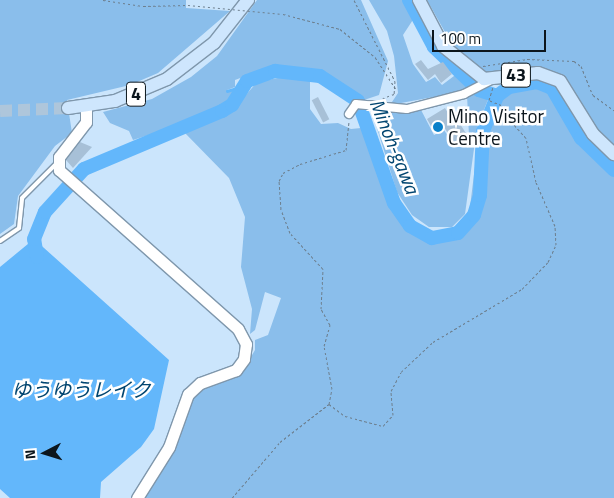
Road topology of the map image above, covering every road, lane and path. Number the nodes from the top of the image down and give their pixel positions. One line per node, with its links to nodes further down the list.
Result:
1 (103, 0): 6 (path, bridge)
2 (248, 0): 8 (main road, 4)
3 (354, 0): 6 (path)
4 (419, 0): 5 (main road, 43)
5 (484, 88): 7 (street); 11 (main road, 43); 14 (path)
6 (396, 89): 7 (path)
7 (366, 102): 10 (street)
8 (88, 106): 9 (main road, 4); 12 (street)
9 (68, 108)
10 (349, 114): 14 (path)
11 (614, 154)
12 (57, 163): 13 (lane); 15 (street)
13 (0, 241)
14 (329, 404): 16 (path)
15 (137, 498)
16 (232, 498)

